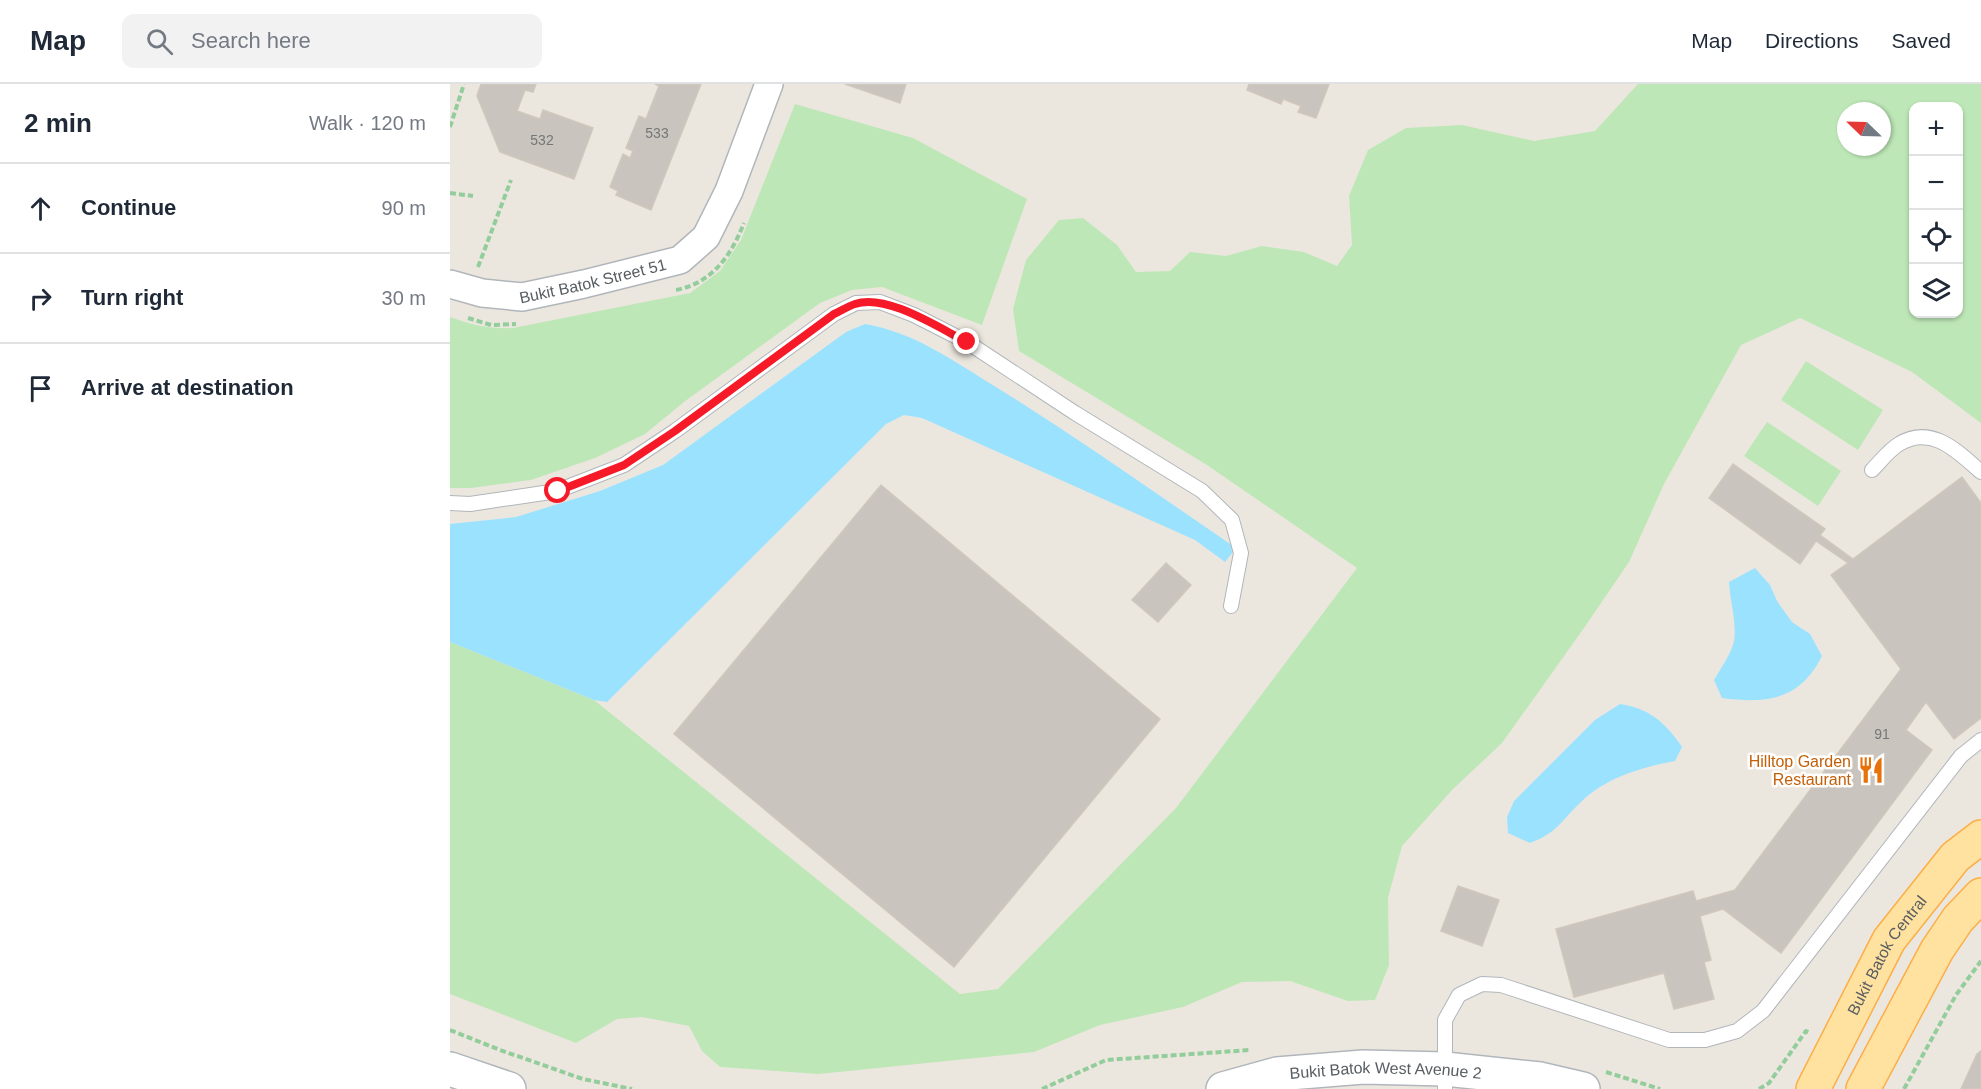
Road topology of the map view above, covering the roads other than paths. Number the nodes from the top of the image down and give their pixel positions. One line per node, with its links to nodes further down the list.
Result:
1 (769, 84): 2 (street, Bukit Batok Street 51)
2 (466, 276)
3 (1872, 470): 4 (lane)
4 (1981, 472)
5 (450, 503): 6 (lane)
6 (1231, 606)
7 (1981, 740): 11 (lane)
8 (1981, 837): 15 (main road, Bukit Batok Central)
9 (1981, 895): 16 (main road)
10 (450, 1069): 12 (main road)
11 (1445, 1079): 13 (main road, Bukit Batok West Avenue 2); 14 (main road, Bukit Batok West Avenue 2)
12 (509, 1089)
13 (1223, 1089)
14 (1583, 1089)
15 (1814, 1089)
16 (1863, 1089)

